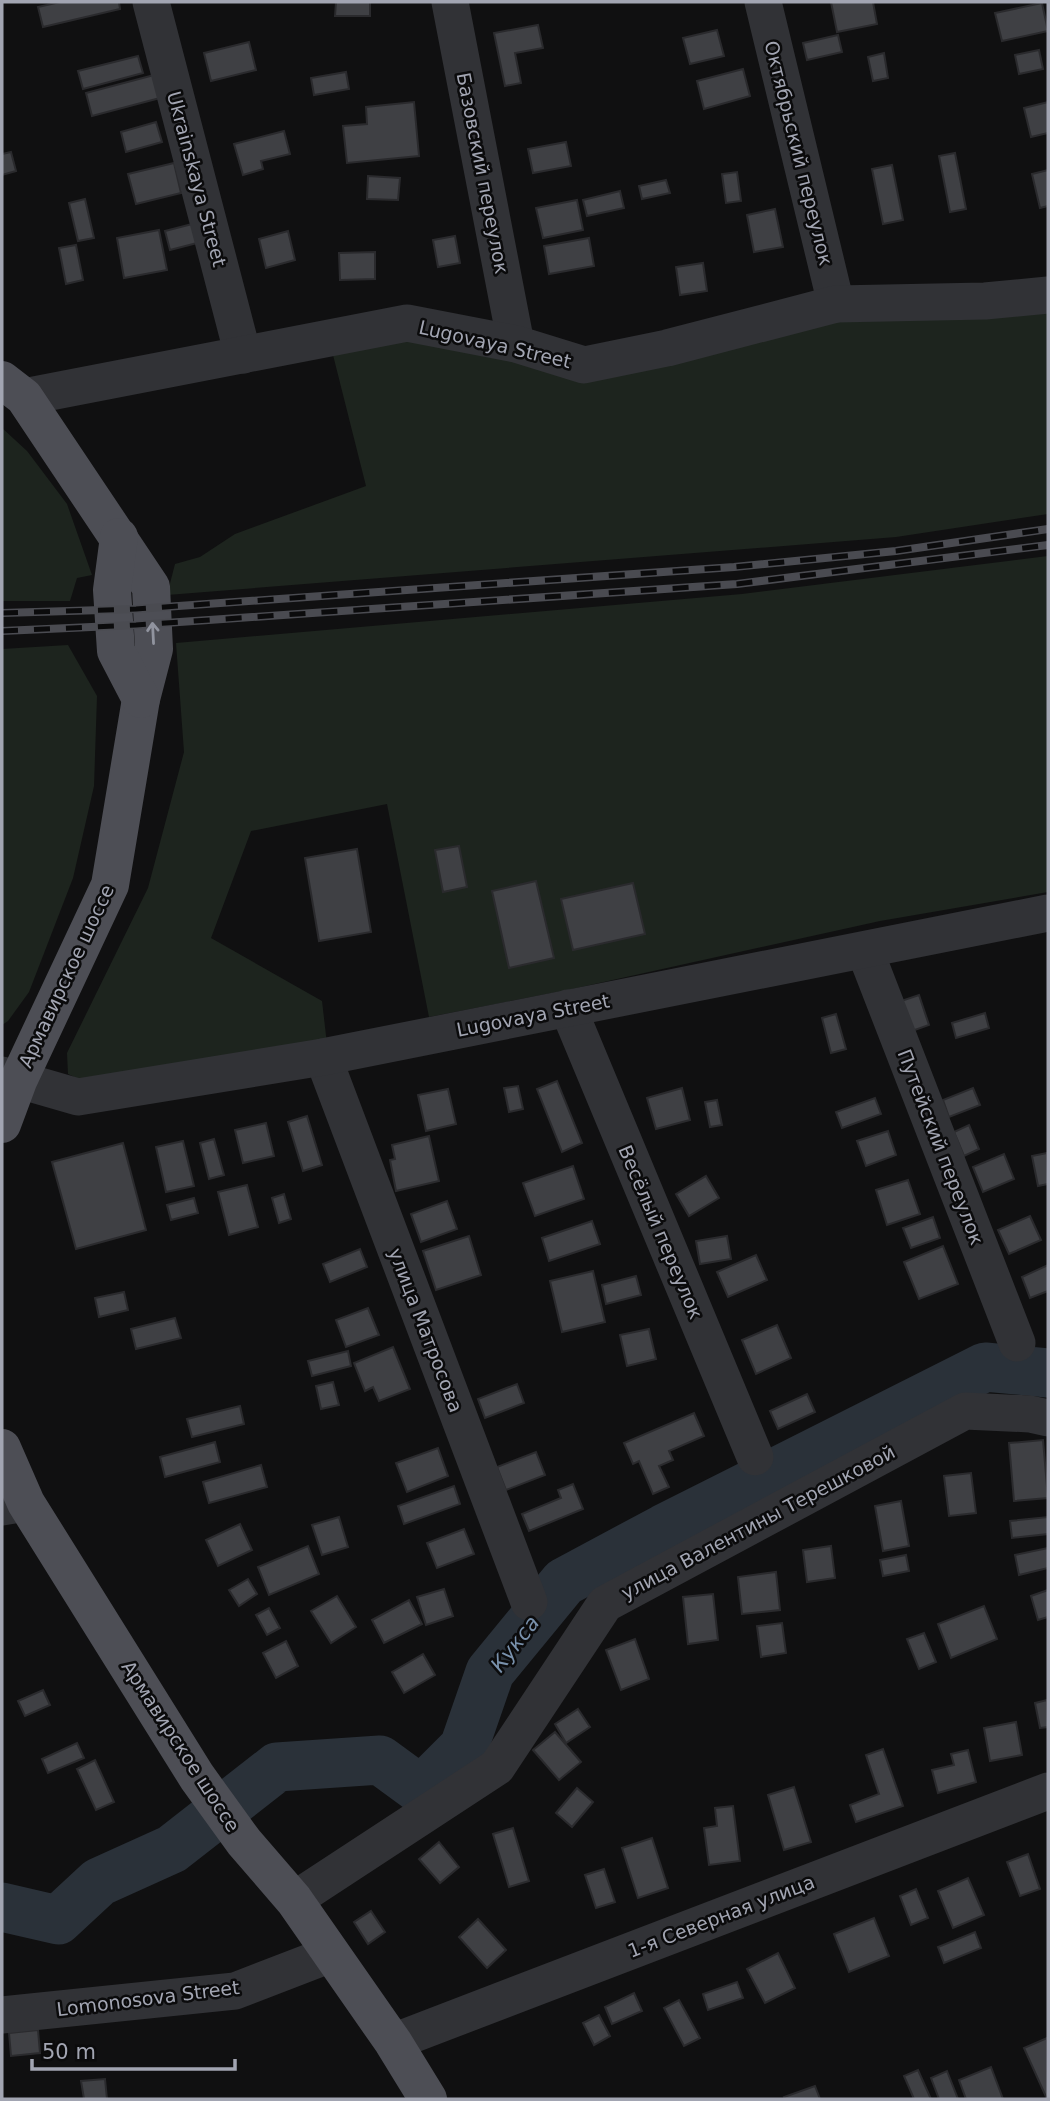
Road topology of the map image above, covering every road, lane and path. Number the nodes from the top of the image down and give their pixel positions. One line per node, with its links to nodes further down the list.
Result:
1 (151, 2): 7 (street, Ukrainskaya Street)
2 (450, 2): 6 (street, Базовский переулок)
3 (763, 2): 5 (street, Октябрьский переулок)
4 (1048, 295): 5 (street, Lugovaya Street)
5 (836, 304): 6 (street, Lugovaya Street)
6 (516, 344): 7 (street, Lugovaya Street)
7 (243, 355): 8 (street, Lugovaya Street)
8 (13, 388): 13 (main road, Армавирское шоссе)
9 (1048, 913): 10 (street, Lugovaya Street)
10 (865, 951): 11 (street, Lugovaya Street); 15 (street, Путейский переулок)
11 (568, 1008): 12 (street, Lugovaya Street); 18 (street, Весёлый переулок)
12 (323, 1057): 13 (street, Lugovaya Street); 20 (street, улица Матросова)
13 (10, 1078): 14 (main road, Армавирское шоссе)
14 (2, 1124)
15 (1017, 1343)
16 (1048, 1418): 22 (street, улица Валентины Терешковой)
17 (2, 1448): 19 (main road, Армавирское шоссе)
18 (755, 1457)
19 (14, 1505): 22 (main road, Армавирское шоссе)
20 (529, 1602)
21 (1048, 1791): 25 (street, 1-я Северная улица)
22 (293, 1900): 23 (main road, Армавирское шоссе)
23 (331, 1954): 24 (street, Lomonosova Street); 25 (main road, Армавирское шоссе)
24 (2, 2015)
25 (394, 2042): 26 (main road, Армавирское шоссе)
26 (428, 2099)

